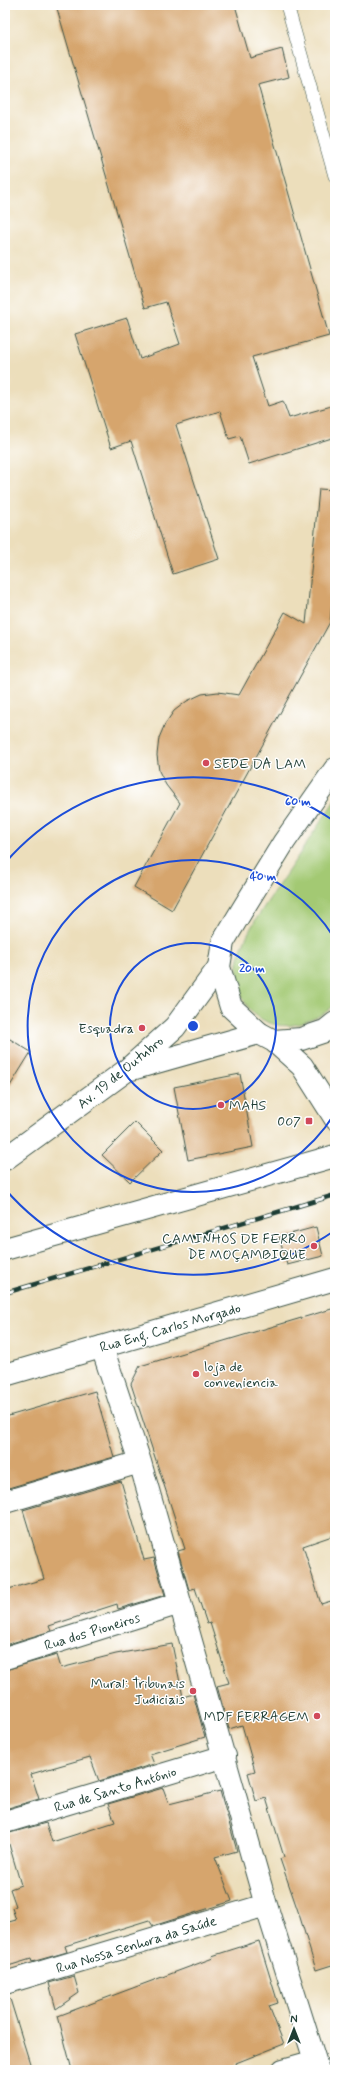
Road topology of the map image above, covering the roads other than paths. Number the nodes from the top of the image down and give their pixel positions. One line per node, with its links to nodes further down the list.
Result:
1 (287, 5): 2 (lane)
2 (335, 176)
3 (335, 769): 4 (street)
4 (219, 967): 6 (street); 7 (street, Av. 19 de Outubro)
5 (335, 1023): 6 (street)
6 (267, 1037): 7 (street); 8 (street)
7 (127, 1070): 10 (street, Av. 19 de Outubro)
8 (335, 1118)
9 (335, 1156): 11 (street)
10 (5, 1159)
11 (5, 1249)
12 (335, 1279): 13 (street, Rua Eng. Carlos Morgado)
13 (102, 1347): 14 (street, Rua Eng. Carlos Morgado); 15 (street)
14 (5, 1375)
15 (140, 1462): 16 (street); 17 (street)
16 (5, 1502)
17 (180, 1603): 18 (street, Rua dos Pioneiros); 19 (street)
18 (5, 1658)
19 (225, 1756): 20 (street, Rua de Santo António); 21 (street)
20 (5, 1822)
21 (266, 1905): 22 (street, Rua Nossa Senhora da Saúde); 23 (street)
22 (5, 1984)
23 (317, 2065): 24 (street)
24 (283, 2070)

